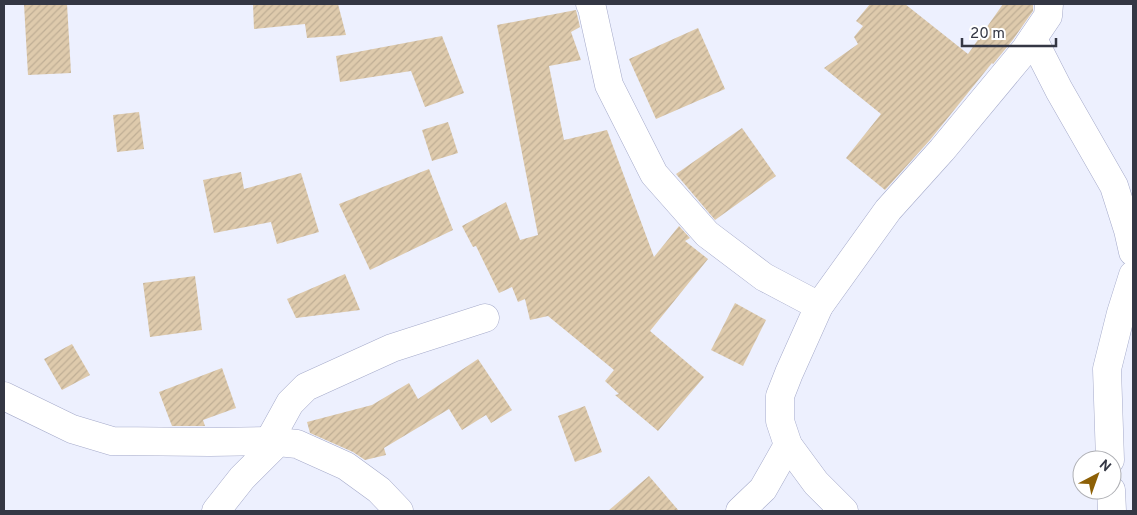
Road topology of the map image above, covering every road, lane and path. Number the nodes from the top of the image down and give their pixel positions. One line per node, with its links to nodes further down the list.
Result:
1 (590, 4): 6 (street)
2 (1049, 4): 3 (street)
3 (1033, 39): 4 (street); 6 (street)
4 (1133, 252)
5 (1133, 276): 11 (street)
6 (819, 306): 10 (street)
7 (485, 318): 9 (street)
8 (4, 396): 9 (street)
9 (274, 441): 12 (street); 13 (street)
10 (788, 444): 14 (street); 15 (street)
11 (1110, 450)
12 (216, 511)
13 (399, 511)
14 (740, 511)
15 (844, 511)

